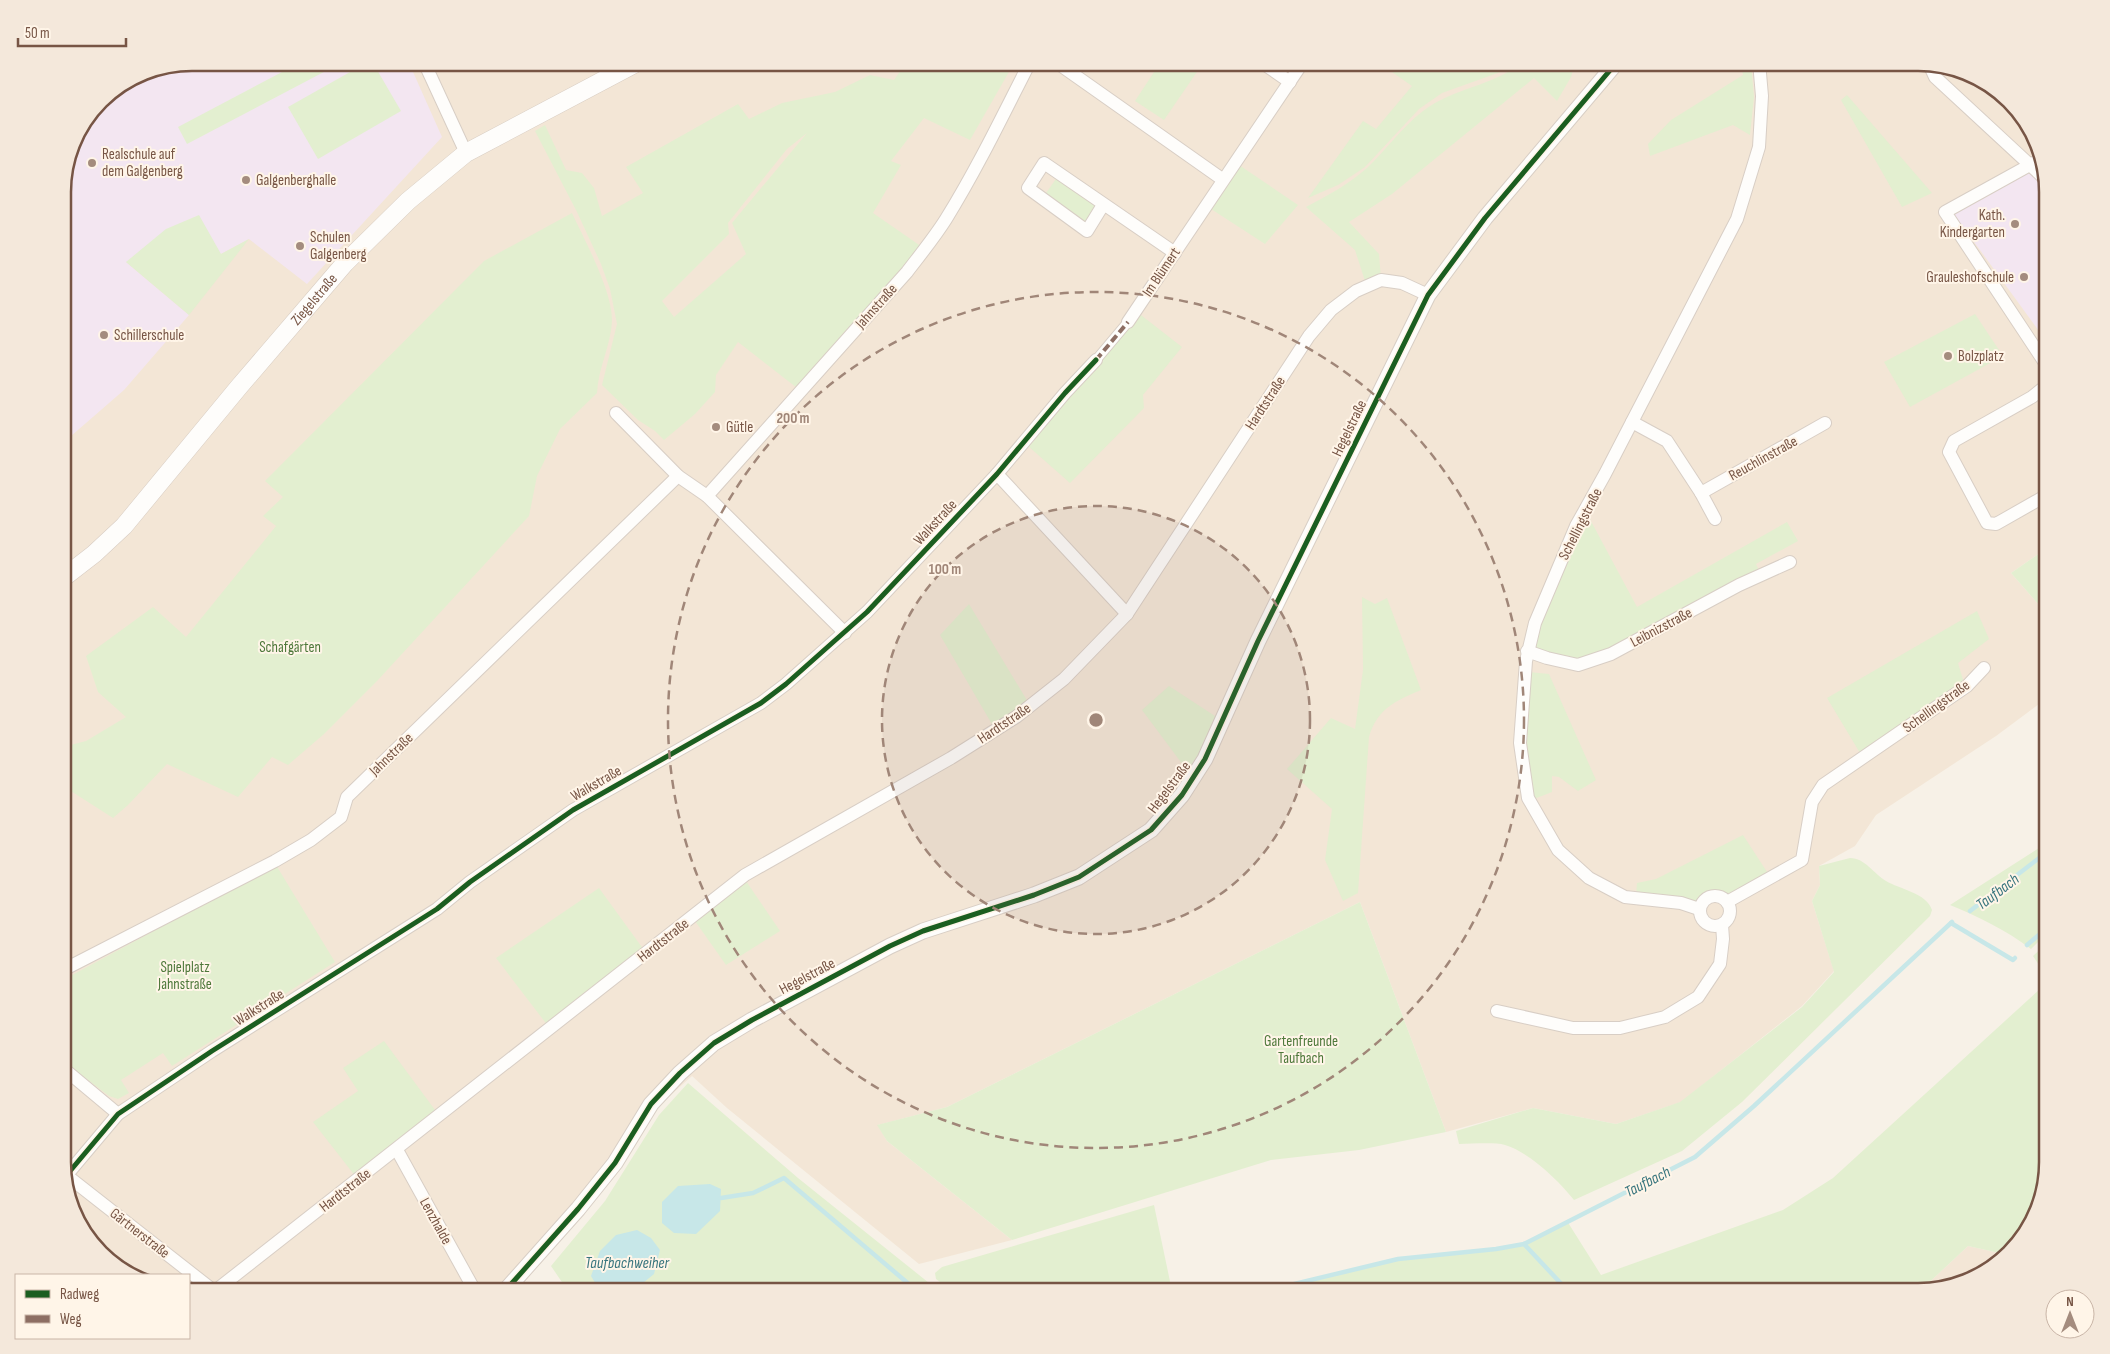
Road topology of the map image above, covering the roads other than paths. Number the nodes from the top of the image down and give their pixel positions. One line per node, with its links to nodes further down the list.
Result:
1 (428, 71): 11 (street)
2 (621, 71): 11 (main road, Ziegelstraße)
3 (1025, 71): 27 (street, Jahnstraße)
4 (1069, 71): 13 (street)
5 (1274, 71): 10 (street)
6 (1297, 71): 10 (street, Im Blümert)
7 (1610, 71): 16 (street, Hegelstraße)
8 (1760, 71): 22 (street, Schellingstraße)
9 (1933, 72): 12 (street)
10 (1290, 82): 13 (street, Im Blümert)
11 (466, 153): 31 (main road, Ziegelstraße)
12 (2034, 163): 18 (street)
13 (1222, 179): 15 (street, Im Blümert)
14 (1104, 205): 14 (street); 15 (street)
15 (1175, 253): 17 (street, Im Blümert)
16 (1428, 295): 32 (street, Hardtstraße); 49 (street, Hegelstraße)
17 (1128, 322): 19 (street, Im Blümert)
18 (2039, 353)
19 (1096, 360): 24 (street, Walkstraße)
20 (2039, 392): 28 (street)
21 (616, 413): 25 (street)
22 (1632, 422): 26 (street); 34 (street, Schellingstraße)
23 (1825, 423): 26 (street, Reuchlinstraße)
24 (997, 474): 32 (street); 33 (street, Walkstraße)
25 (678, 476): 27 (street); 39 (street, Jahnstraße)
26 (1701, 493): 29 (street)
27 (707, 496): 33 (street)
28 (2039, 500)
29 (1715, 518)
30 (1790, 562): 34 (street, Leibnizstraße)
31 (72, 571)
32 (1127, 614): 43 (street, Hardtstraße)
33 (845, 633): 42 (street, Walkstraße)
34 (1527, 651): 37 (street, Schellingstraße)
35 (1984, 668): 36 (street, Schellingstraße)
36 (1727, 902): 37 (street); 38 (street)
37 (1699, 909): 38 (street)
38 (1722, 924): 40 (street)
39 (72, 965)
40 (1497, 1011)
41 (72, 1076): 42 (street)
42 (118, 1114): 44 (street, Walkstraße)
43 (396, 1150): 47 (street, Hardtstraße); 48 (street, Lenzhalde)
44 (72, 1169)
45 (73, 1181): 46 (street, Gärtnerstraße)
46 (203, 1283)
47 (226, 1283)
48 (470, 1283)
49 (513, 1283)

